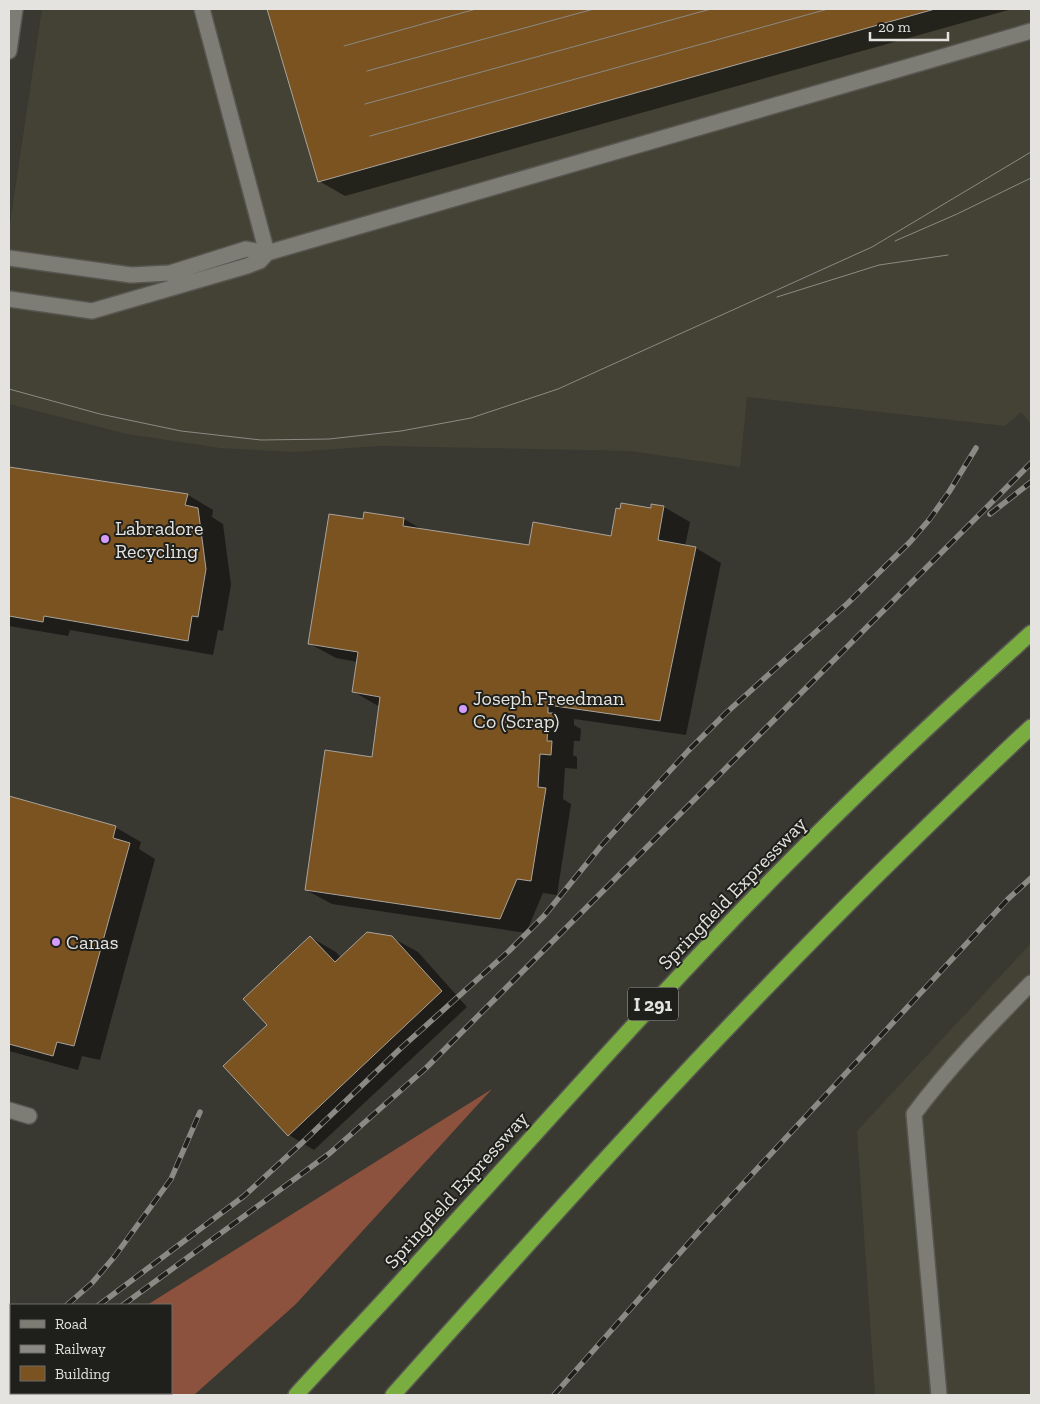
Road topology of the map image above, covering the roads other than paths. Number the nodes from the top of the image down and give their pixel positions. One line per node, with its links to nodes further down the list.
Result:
1 (15, 9): 4 (street)
2 (202, 9): 5 (street)
3 (1031, 31): 5 (street)
4 (9, 51)
5 (266, 253): 6 (street); 7 (street)
6 (9, 258)
7 (9, 299)
8 (1031, 633): 13 (highway, Springfield Expressway / I 291)
9 (1031, 727): 14 (highway)
10 (1031, 983): 15 (street)
11 (9, 1110): 12 (street)
12 (30, 1116)
13 (296, 1395)
14 (393, 1395)
15 (939, 1395)

